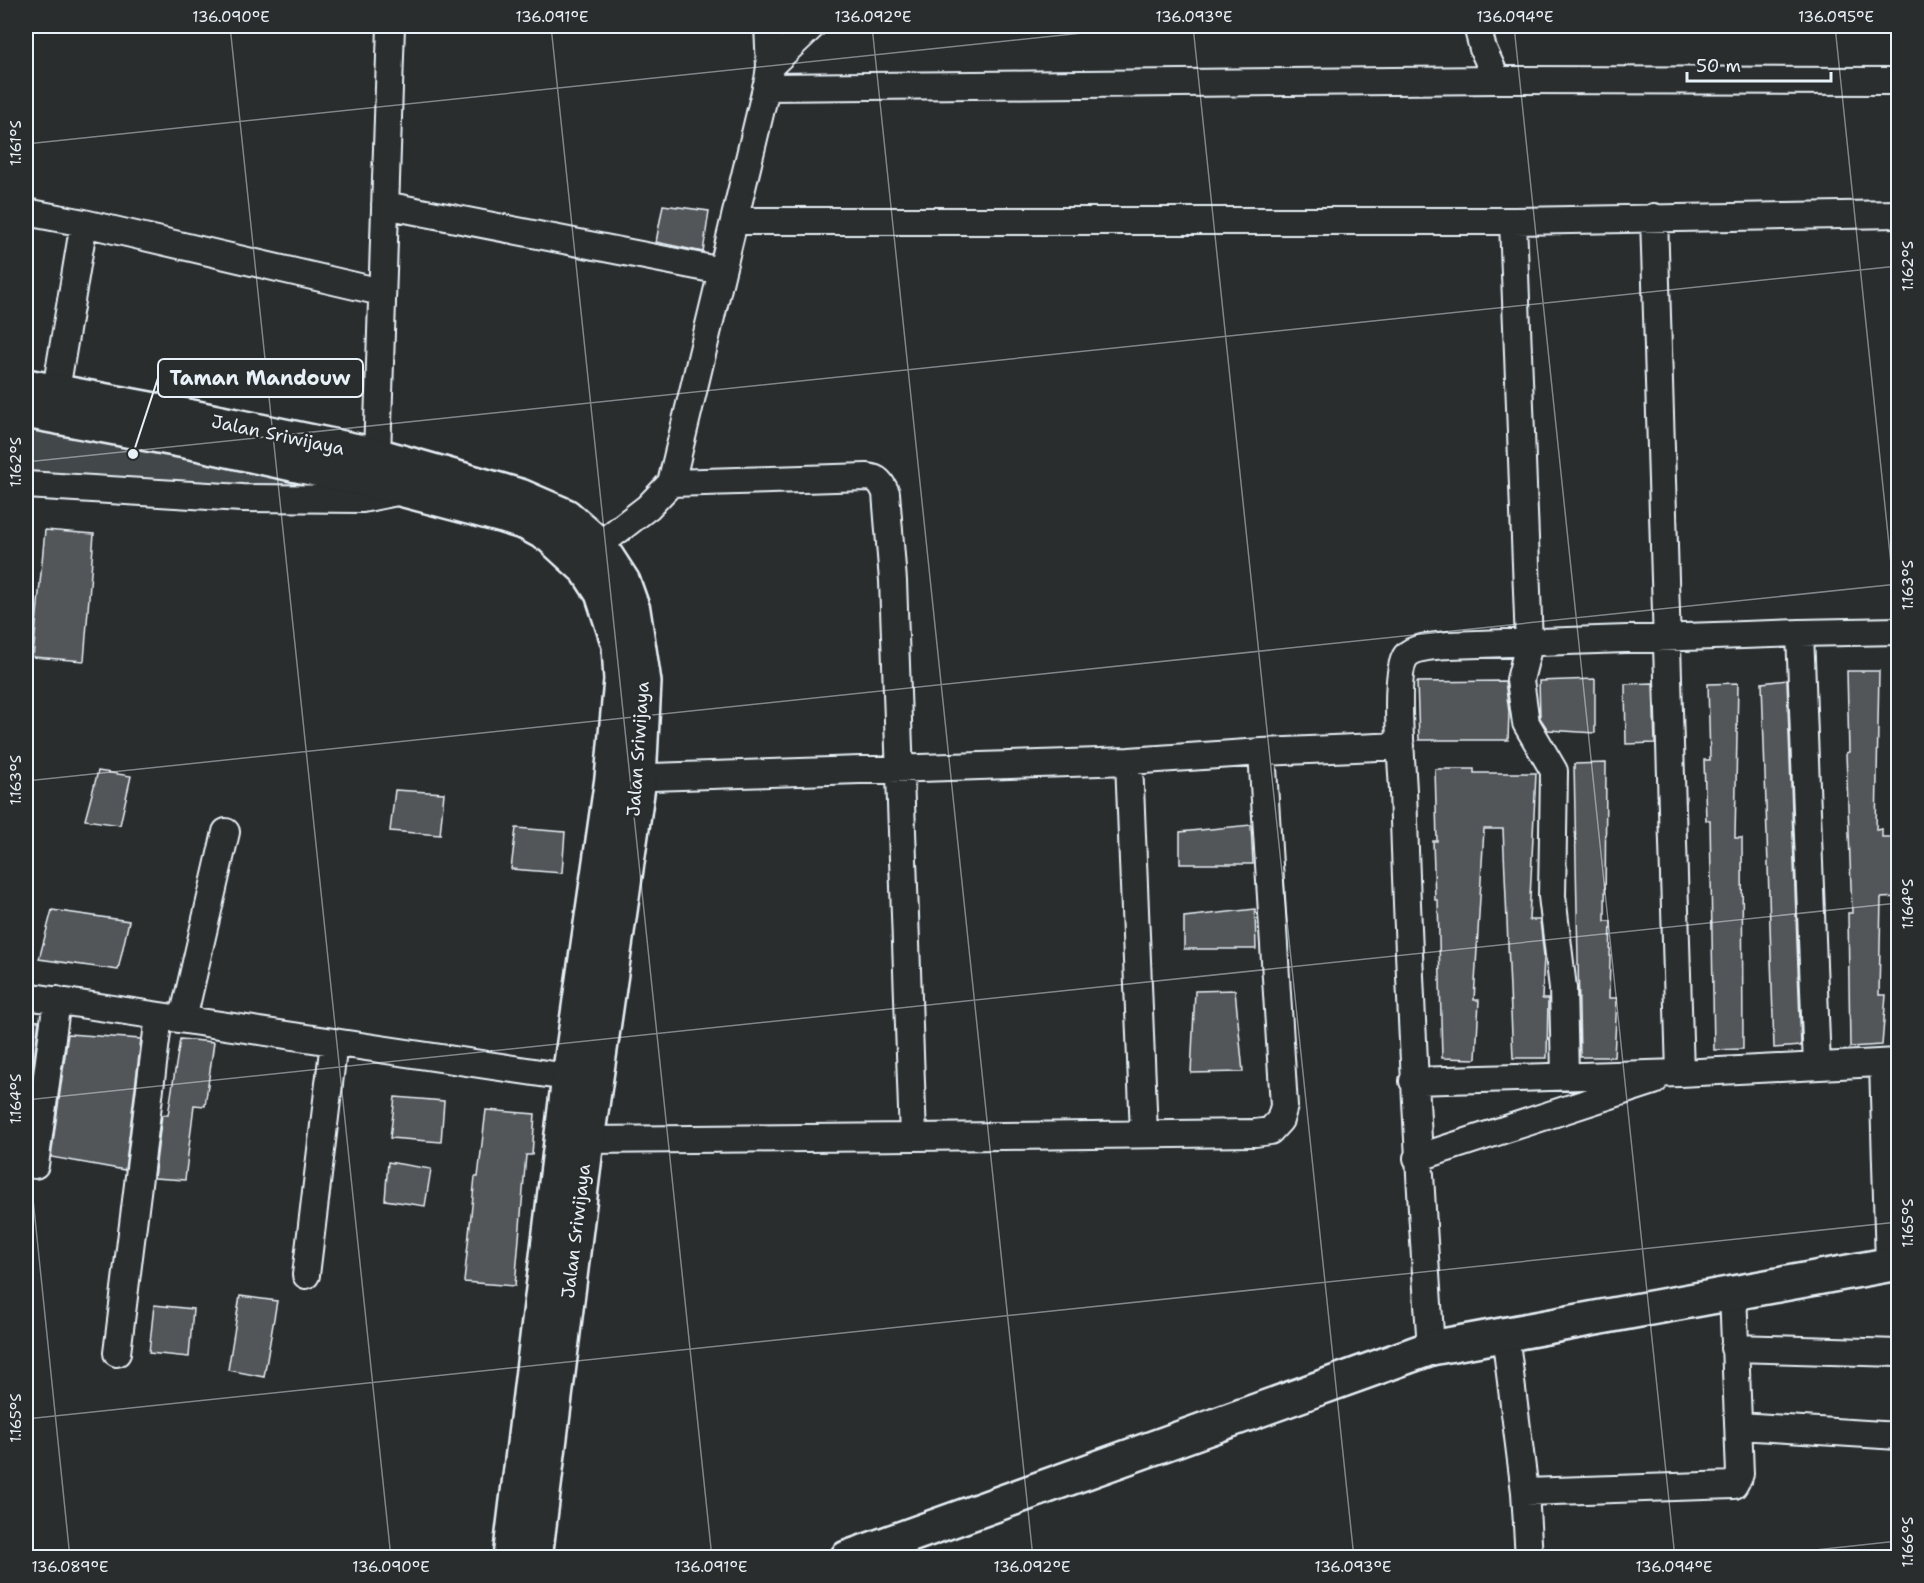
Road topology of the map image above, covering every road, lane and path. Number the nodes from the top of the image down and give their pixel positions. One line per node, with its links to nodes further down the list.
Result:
1 (391, 26): 8 (street)
2 (768, 26): 5 (street)
3 (812, 26): 5 (street)
4 (1477, 26): 6 (street)
5 (768, 77): 6 (street); 12 (street)
6 (1497, 80): 7 (street)
7 (1899, 81)
8 (385, 205): 15 (street); 16 (street)
9 (26, 212): 14 (street)
10 (1899, 214): 11 (street)
11 (1654, 217): 13 (street); 26 (street)
12 (734, 221): 13 (street); 15 (street)
13 (1513, 221): 27 (street)
14 (84, 223): 16 (street); 17 (street)
15 (722, 271): 20 (street)
16 (381, 292): 19 (street)
17 (40, 388): 19 (main road, Jalan Sriwijaya)
18 (26, 411): 22 (main road, Jalan Sriwijaya)
19 (377, 455): 23 (main road, Jalan Sriwijaya)
20 (671, 483): 23 (street); 31 (street)
21 (26, 485): 22 (street)
22 (406, 490): 32 (main road, Jalan Sriwijaya)
23 (599, 545): 32 (main road, Jalan Sriwijaya)
24 (1899, 631): 25 (street)
25 (1800, 633): 26 (street); 39 (street)
26 (1666, 638): 27 (street); 40 (street)
27 (1529, 644): 28 (street); 41 (street)
28 (1401, 746): 29 (street); 43 (street)
29 (1262, 752): 30 (street); 44 (street)
30 (1130, 761): 31 (street); 44 (street)
31 (898, 768): 32 (street); 45 (street)
32 (626, 778): 42 (main road, Jalan Sriwijaya)
33 (226, 832): 36 (street)
34 (26, 996): 35 (street)
35 (57, 1000): 36 (street); 48 (street)
36 (171, 1017): 37 (street); 56 (street)
37 (334, 1042): 42 (street); 50 (street)
38 (1891, 1062): 39 (street); 49 (street)
39 (1817, 1066): 40 (street)
40 (1680, 1073): 41 (street); 47 (street)
41 (1565, 1075): 43 (street)
42 (583, 1079): 46 (main road, Jalan Sriwijaya); 52 (main road, Jalan Sriwijaya)
43 (1413, 1082): 47 (street)
44 (1144, 1134): 45 (street)
45 (912, 1137): 46 (street)
46 (588, 1140): 52 (main road, Jalan Sriwijaya)
47 (1417, 1158): 54 (street)
48 (35, 1165)
49 (1894, 1263): 51 (main road)
50 (306, 1275)
51 (1733, 1292): 53 (main road); 55 (street)
52 (552, 1328): 61 (main road, Jalan Sriwijaya); 62 (main road, Jalan Sriwijaya)
53 (1505, 1334): 54 (main road); 60 (street)
54 (1431, 1348): 63 (main road)
55 (1734, 1348): 57 (street); 58 (street)
56 (117, 1353)
57 (1899, 1353)
58 (1739, 1426): 59 (street); 60 (street)
59 (1899, 1436)
60 (1525, 1492): 64 (street)
61 (510, 1557)
62 (535, 1557)
63 (847, 1557)
64 (1529, 1557)

